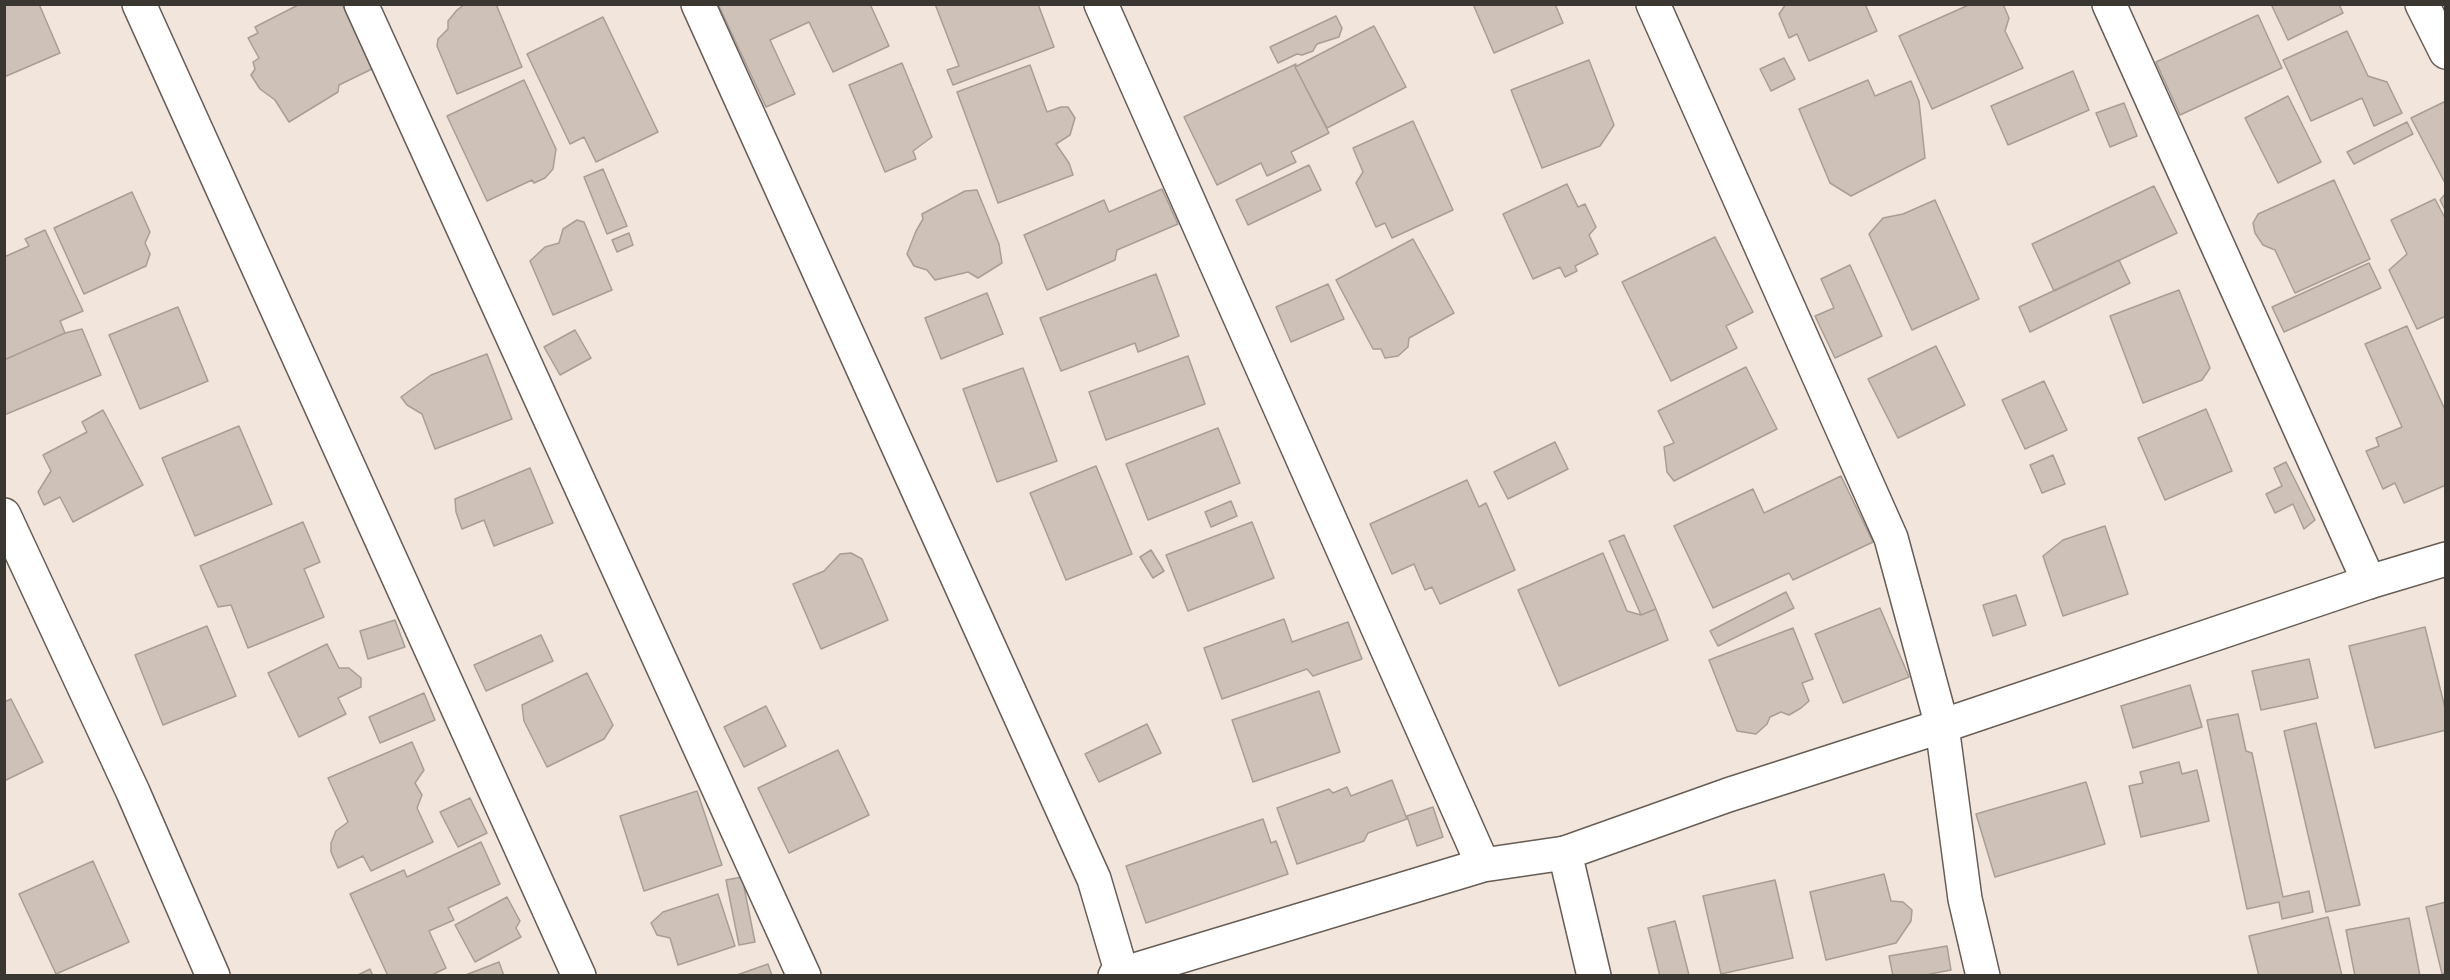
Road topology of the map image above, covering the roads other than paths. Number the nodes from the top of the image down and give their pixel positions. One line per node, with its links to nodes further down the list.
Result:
1 (139, 4): 17 (street)
2 (360, 4): 18 (street)
3 (698, 4): 15 (street)
4 (1101, 4): 14 (street)
5 (1653, 4): 12 (street)
6 (2109, 4): 11 (street)
7 (2422, 4): 8 (street)
8 (2445, 52)
9 (4, 515): 16 (street)
10 (2445, 560): 11 (street)
11 (2369, 582): 12 (street)
12 (1942, 726): 13 (street); 20 (street)
13 (1565, 853): 14 (street); 19 (street)
14 (1483, 865): 15 (street)
15 (1119, 974)
16 (213, 975)
17 (579, 975)
18 (804, 975)
19 (1594, 975)
20 (1983, 975)

